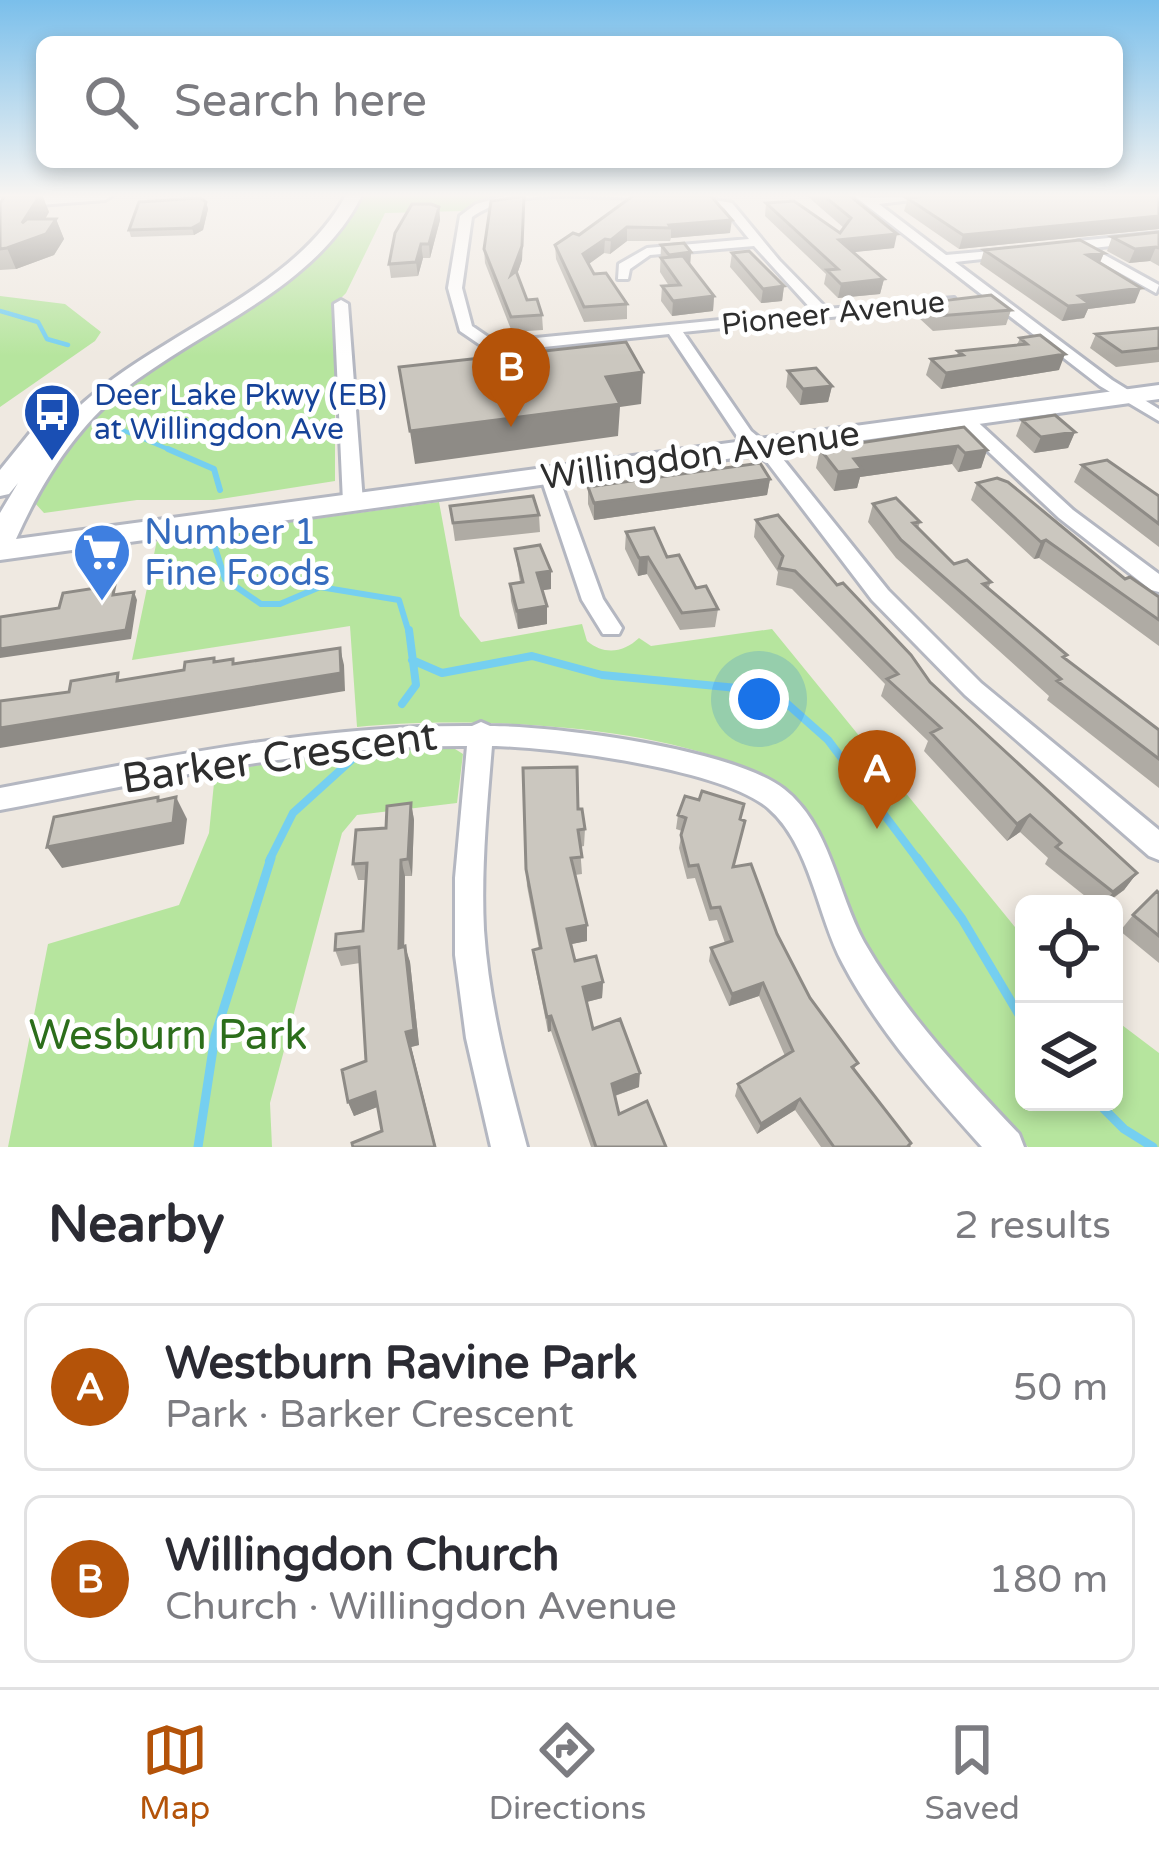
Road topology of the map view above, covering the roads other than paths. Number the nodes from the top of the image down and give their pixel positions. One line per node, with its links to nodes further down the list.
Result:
1 (299, 249): 24 (main road)
2 (317, 249): 26 (main road)
3 (461, 249): 17 (street, Pioneer Avenue)
4 (685, 249): 12 (street)
5 (763, 249): 16 (street)
6 (930, 249): 11 (street)
7 (1047, 249): 8 (street)
8 (1051, 249)
9 (1084, 249): 13 (street)
10 (1025, 251): 11 (street)
11 (944, 259): 14 (street)
12 (623, 276)
13 (1156, 289)
14 (992, 296): 16 (street, Pioneer Avenue); 19 (street)
15 (341, 304): 25 (street)
16 (824, 314): 17 (street, Pioneer Avenue)
17 (675, 331): 22 (street)
18 (1159, 392): 19 (main road, Willingdon Avenue)
19 (1127, 397): 20 (street); 21 (main road, Willingdon Avenue)
20 (1159, 416)
21 (963, 418): 22 (main road, Willingdon Avenue); 27 (street)
22 (758, 447): 23 (main road, Willingdon Avenue); 31 (street)
23 (549, 476): 25 (main road, Willingdon Avenue); 28 (street)
24 (0, 488)
25 (353, 502): 26 (main road, Willingdon Avenue)
26 (1, 538)
27 (1159, 585)
28 (611, 628)
29 (482, 732): 30 (street, Barker Crescent); 32 (street); 33 (street, Barker Crescent)
30 (0, 799)
31 (1159, 847)
32 (509, 1147)
33 (1006, 1147)

